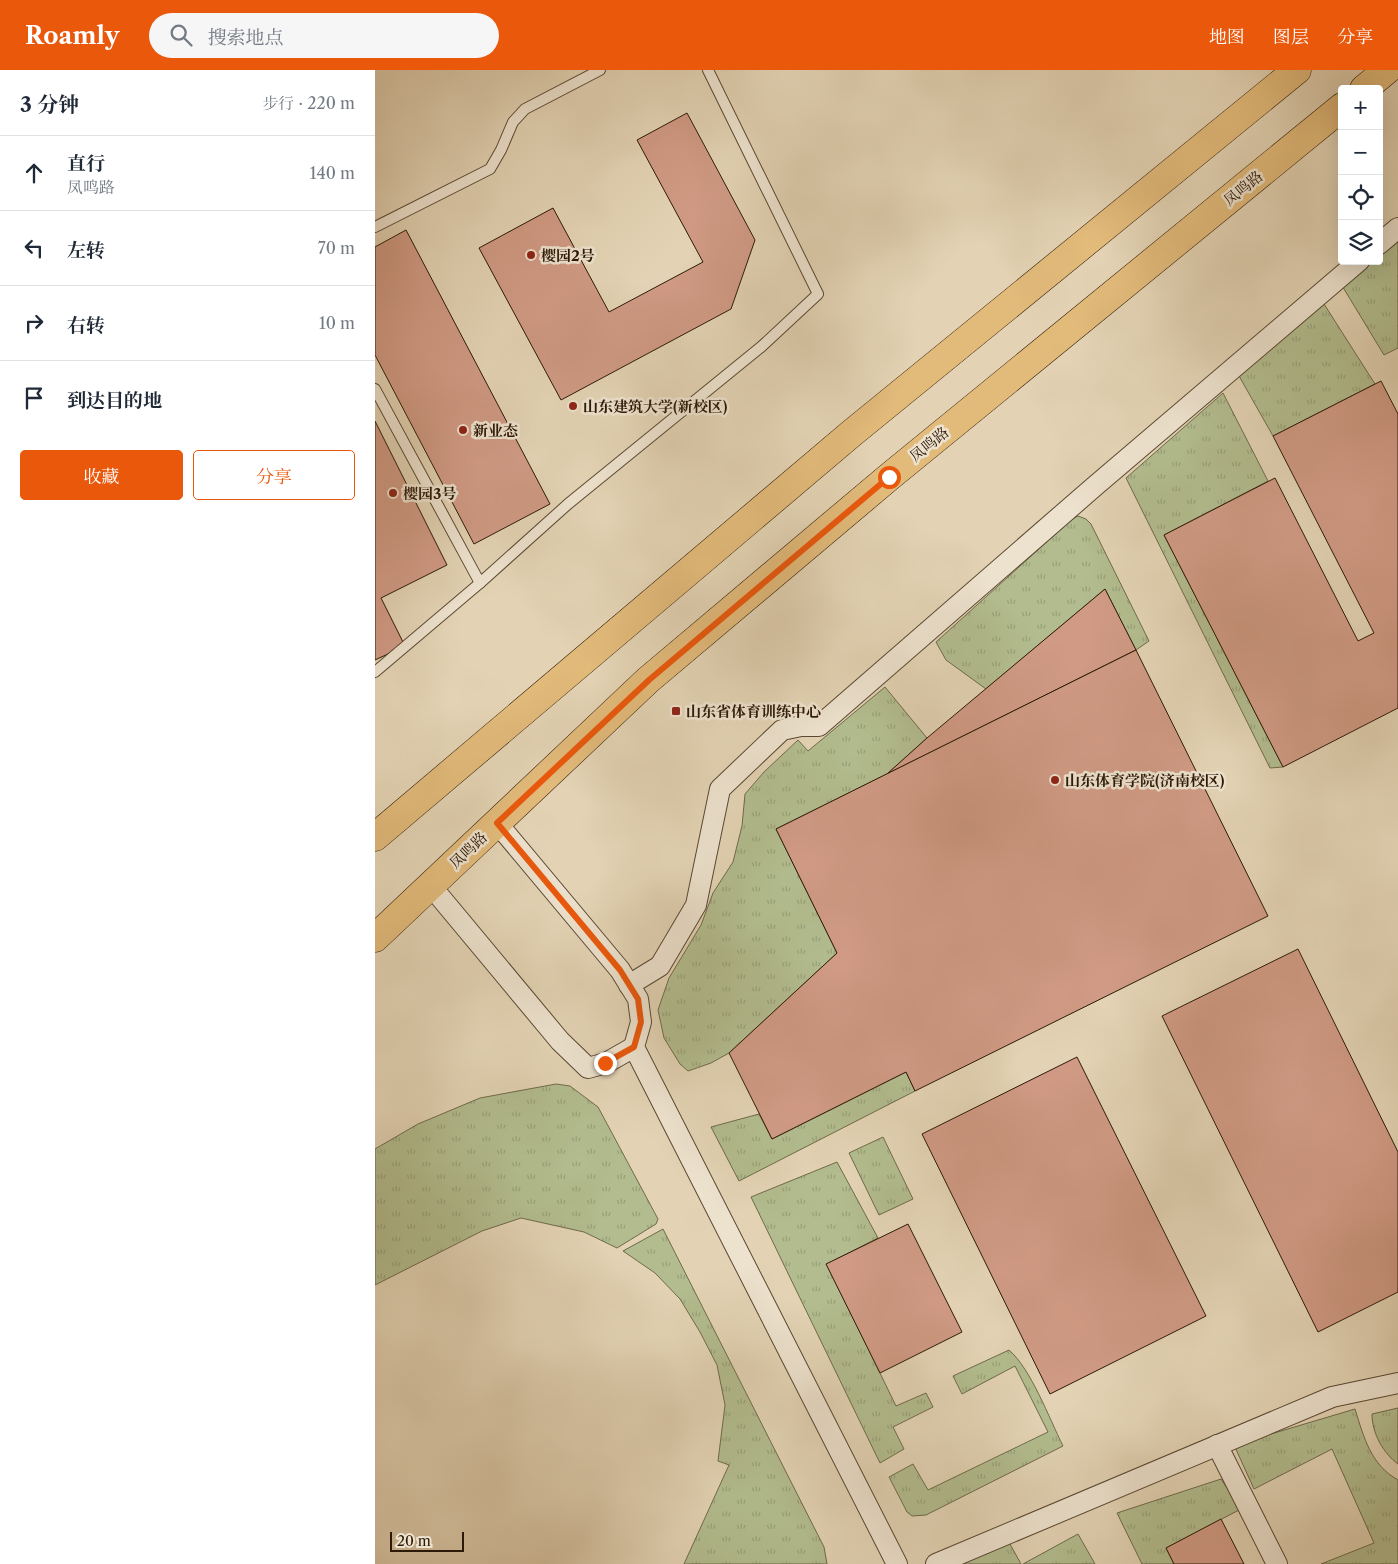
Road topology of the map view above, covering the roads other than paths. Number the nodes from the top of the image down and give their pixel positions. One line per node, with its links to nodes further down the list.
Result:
1 (600, 70): 7 (lane)
2 (707, 70): 12 (lane)
3 (1297, 70): 15 (main road)
4 (1387, 70): 5 (main road)
5 (1369, 85)
6 (1338, 110): 14 (main road, 凤鸣路)
7 (375, 227)
8 (1398, 228): 9 (street)
9 (1383, 241)
10 (1354, 265): 18 (street)
11 (375, 389): 12 (lane)
12 (480, 583): 13 (lane)
13 (375, 672)
14 (497, 823): 16 (main road, 凤鸣路); 18 (street)
15 (375, 837)
16 (431, 886): 17 (main road, 凤鸣路); 19 (street)
17 (375, 938)
18 (629, 985): 19 (street)
19 (634, 1047): 22 (street)
20 (1398, 1383): 21 (street)
21 (1217, 1445): 23 (street); 24 (street)
22 (897, 1564)
23 (936, 1564)
24 (1277, 1564)

